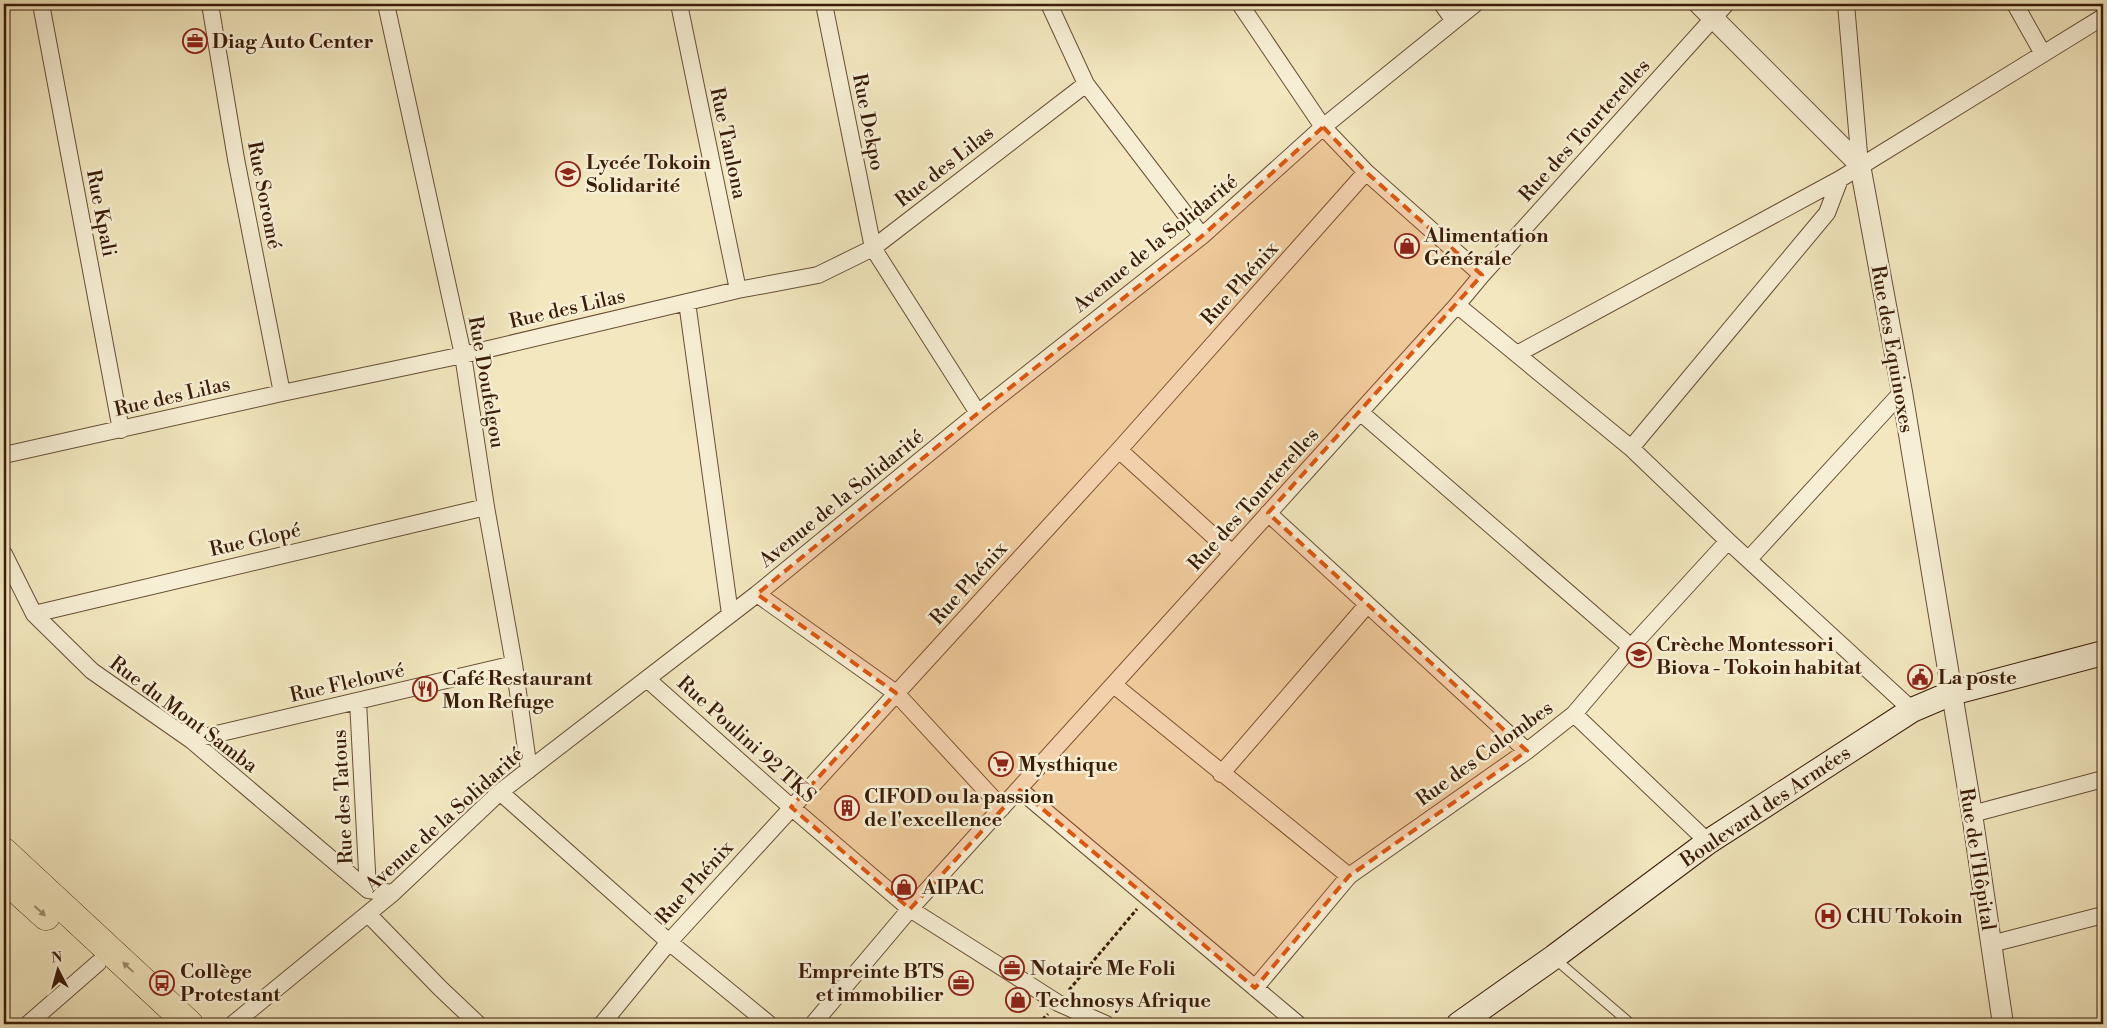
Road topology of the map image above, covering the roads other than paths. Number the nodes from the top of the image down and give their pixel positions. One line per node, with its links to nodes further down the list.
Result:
1 (42, 4): 34 (street, Rue Kpali)
2 (210, 4): 31 (street, Rue Soromé)
3 (386, 4): 29 (street, Rue Doufelgou)
4 (679, 4): 25 (street, Rue Tanlona)
5 (824, 4): 23 (street, Rue Dekpo)
6 (1049, 4): 17 (street)
7 (1240, 4): 18 (street)
8 (1442, 4): 15 (street)
9 (1475, 4): 15 (street, Avenue de la Solidarité)
10 (1699, 4): 13 (street)
11 (1846, 4): 19 (street, Rue des Equinoxes)
12 (2015, 4): 16 (street)
13 (1720, 11): 19 (street); 24 (street, Rue des Tourterelles)
14 (2103, 17): 16 (street)
15 (1454, 21): 18 (street, Avenue de la Solidarité)
16 (2042, 54): 19 (street)
17 (1086, 84): 22 (street); 23 (street, Rue des Lilas)
18 (1323, 127): 20 (street); 22 (street, Avenue de la Solidarité)
19 (1860, 166): 21 (street); 30 (street, Rue des Equinoxes)
20 (1366, 172): 24 (street); 36 (street, Rue Phénix)
21 (1840, 179): 28 (street); 35 (street)
22 (1202, 236): 32 (street, Avenue de la Solidarité)
23 (873, 248): 25 (street, Rue des Lilas); 32 (street)
24 (1482, 275): 27 (street, Rue des Tourterelles)
25 (738, 290): 26 (street, Rue des Lilas)
26 (687, 302): 29 (street, Rue des Lilas); 47 (street)
27 (1457, 305): 28 (street); 33 (street, Rue des Tourterelles)
28 (1517, 354): 35 (street)
29 (463, 355): 31 (street, Rue des Lilas); 38 (street, Rue Doufelgou)
30 (1902, 392): 43 (street); 54 (street, Rue des Equinoxes)
31 (282, 393): 34 (street, Rue des Lilas)
32 (978, 412): 44 (street, Avenue de la Solidarité)
33 (1360, 412): 39 (street, Rue des Tourterelles); 48 (street)
34 (121, 430): 37 (street, Rue des Lilas)
35 (1631, 448): 40 (street)
36 (1118, 450): 41 (street); 53 (street, Rue Phénix)
37 (4, 455)
38 (486, 507): 46 (street, Rue Glopé); 50 (street, Rue Doufelgou)
39 (1268, 514): 41 (street, Rue des Tourterelles); 45 (street)
40 (1728, 541): 43 (street); 48 (street, Rue des Colombes)
41 (1232, 553): 52 (street, Rue des Tourterelles)
42 (4, 554): 46 (street, Rue du Mont Samba)
43 (1749, 560): 56 (street)
44 (757, 594): 47 (street, Avenue de la Solidarité); 53 (street)
45 (1367, 605): 59 (street); 61 (street)
46 (34, 614): 58 (street, Rue du Mont Samba)
47 (730, 614): 51 (street, Avenue de la Solidarité)
48 (1631, 647): 57 (street, Rue des Colombes)
49 (2103, 653): 54 (main road, Boulevard des Armées)
50 (514, 664): 55 (street, Rue Flelouvé); 60 (street, Rue Doufelgou)
51 (647, 679): 60 (street, Avenue de la Solidarité); 65 (street, Rue Poulini 92 TKS)
52 (1114, 685): 61 (street); 63 (street, Rue des Tourterelles)
53 (896, 693): 65 (street, Rue Phénix); 66 (street)
54 (1952, 693): 56 (main road, Boulevard des Armées); 67 (street, Rue de l'Hôpital)
55 (358, 701): 58 (street, Rue Flelouvé); 72 (street, Rue des Tatous)
56 (1912, 710): 68 (main road, Boulevard des Armées)
57 (1574, 714): 59 (street, Rue des Colombes); 68 (street)
58 (190, 740): 72 (street, Rue du Mont Samba)
59 (1527, 751): 70 (street, Rue des Colombes)
60 (529, 770): 64 (street, Avenue de la Solidarité)
61 (1221, 774): 70 (street)
62 (2103, 779): 67 (street)
63 (1020, 790): 66 (street, Rue des Tourterelles); 81 (street)
64 (500, 792): 73 (street, Avenue de la Solidarité); 77 (street)
65 (791, 807): 74 (street, Rue Poulini 92 TKS); 77 (street, Rue Phénix)
66 (1002, 808): 74 (street, Rue des Tourterelles)
67 (1972, 814): 78 (street, Rue de l'Hôpital)
68 (1708, 842): 79 (main road, Boulevard des Armées)
69 (4, 852): 84 (highway, one-way to 69)
70 (1349, 876): 81 (street, Rue des Colombes)
71 (4, 878): 80 (highway, one-way to 80)
72 (368, 890): 73 (street)
73 (394, 893): 75 (street, Avenue de la Solidarité)
74 (910, 909): 89 (street, Rue des Tourterelles); 90 (street, Rue Poulini 92 TKS)
75 (368, 914): 85 (street, Avenue de la Solidarité); 86 (street)
76 (2103, 915): 78 (street)
77 (670, 942): 87 (street, Rue Phénix); 88 (street)
78 (1991, 944): 94 (street, Rue de l'Hôpital)
79 (1554, 957): 92 (main road, Boulevard des Armées); 93 (lane)
80 (98, 963): 82 (street); 83 (highway)
81 (1255, 988): 91 (street)
82 (28, 1024)
83 (163, 1024)
84 (189, 1024)
85 (233, 1024)
86 (478, 1024)
87 (602, 1024)
88 (769, 1024)
89 (813, 1024)
90 (1106, 1024)
91 (1298, 1024)
92 (1459, 1024)
93 (1631, 1024)
94 (2003, 1024)

